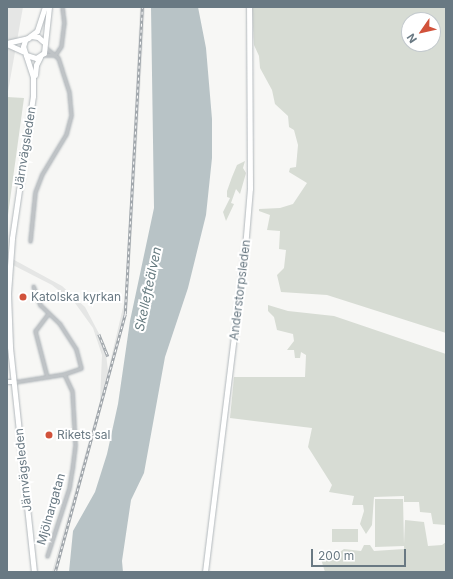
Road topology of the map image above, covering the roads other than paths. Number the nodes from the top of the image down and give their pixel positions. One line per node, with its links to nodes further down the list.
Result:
1 (46, 7): 5 (main road)
2 (49, 7): 7 (main road)
3 (62, 7): 9 (street)
4 (249, 7): 21 (main road, Anderstorpsleden)
5 (30, 37): 6 (main road); 7 (main road); 8 (main road)
6 (7, 43): 8 (main road)
7 (45, 45): 9 (street); 10 (main road)
8 (24, 53): 10 (main road); 11 (main road, Järnvägsleden)
9 (55, 55): 10 (street); 12 (street)
10 (41, 56): 11 (main road, Järnvägsleden)
11 (34, 82): 18 (main road, Järnvägsleden)
12 (30, 241)
13 (33, 286): 14 (street)
14 (48, 314): 15 (street); 16 (street)
15 (64, 374): 16 (street); 19 (street, Mjölnargatan)
16 (47, 377): 18 (street)
17 (7, 382): 18 (main road)
18 (14, 382): 20 (main road, Järnvägsleden)
19 (47, 556)
20 (34, 572)
21 (205, 572)

